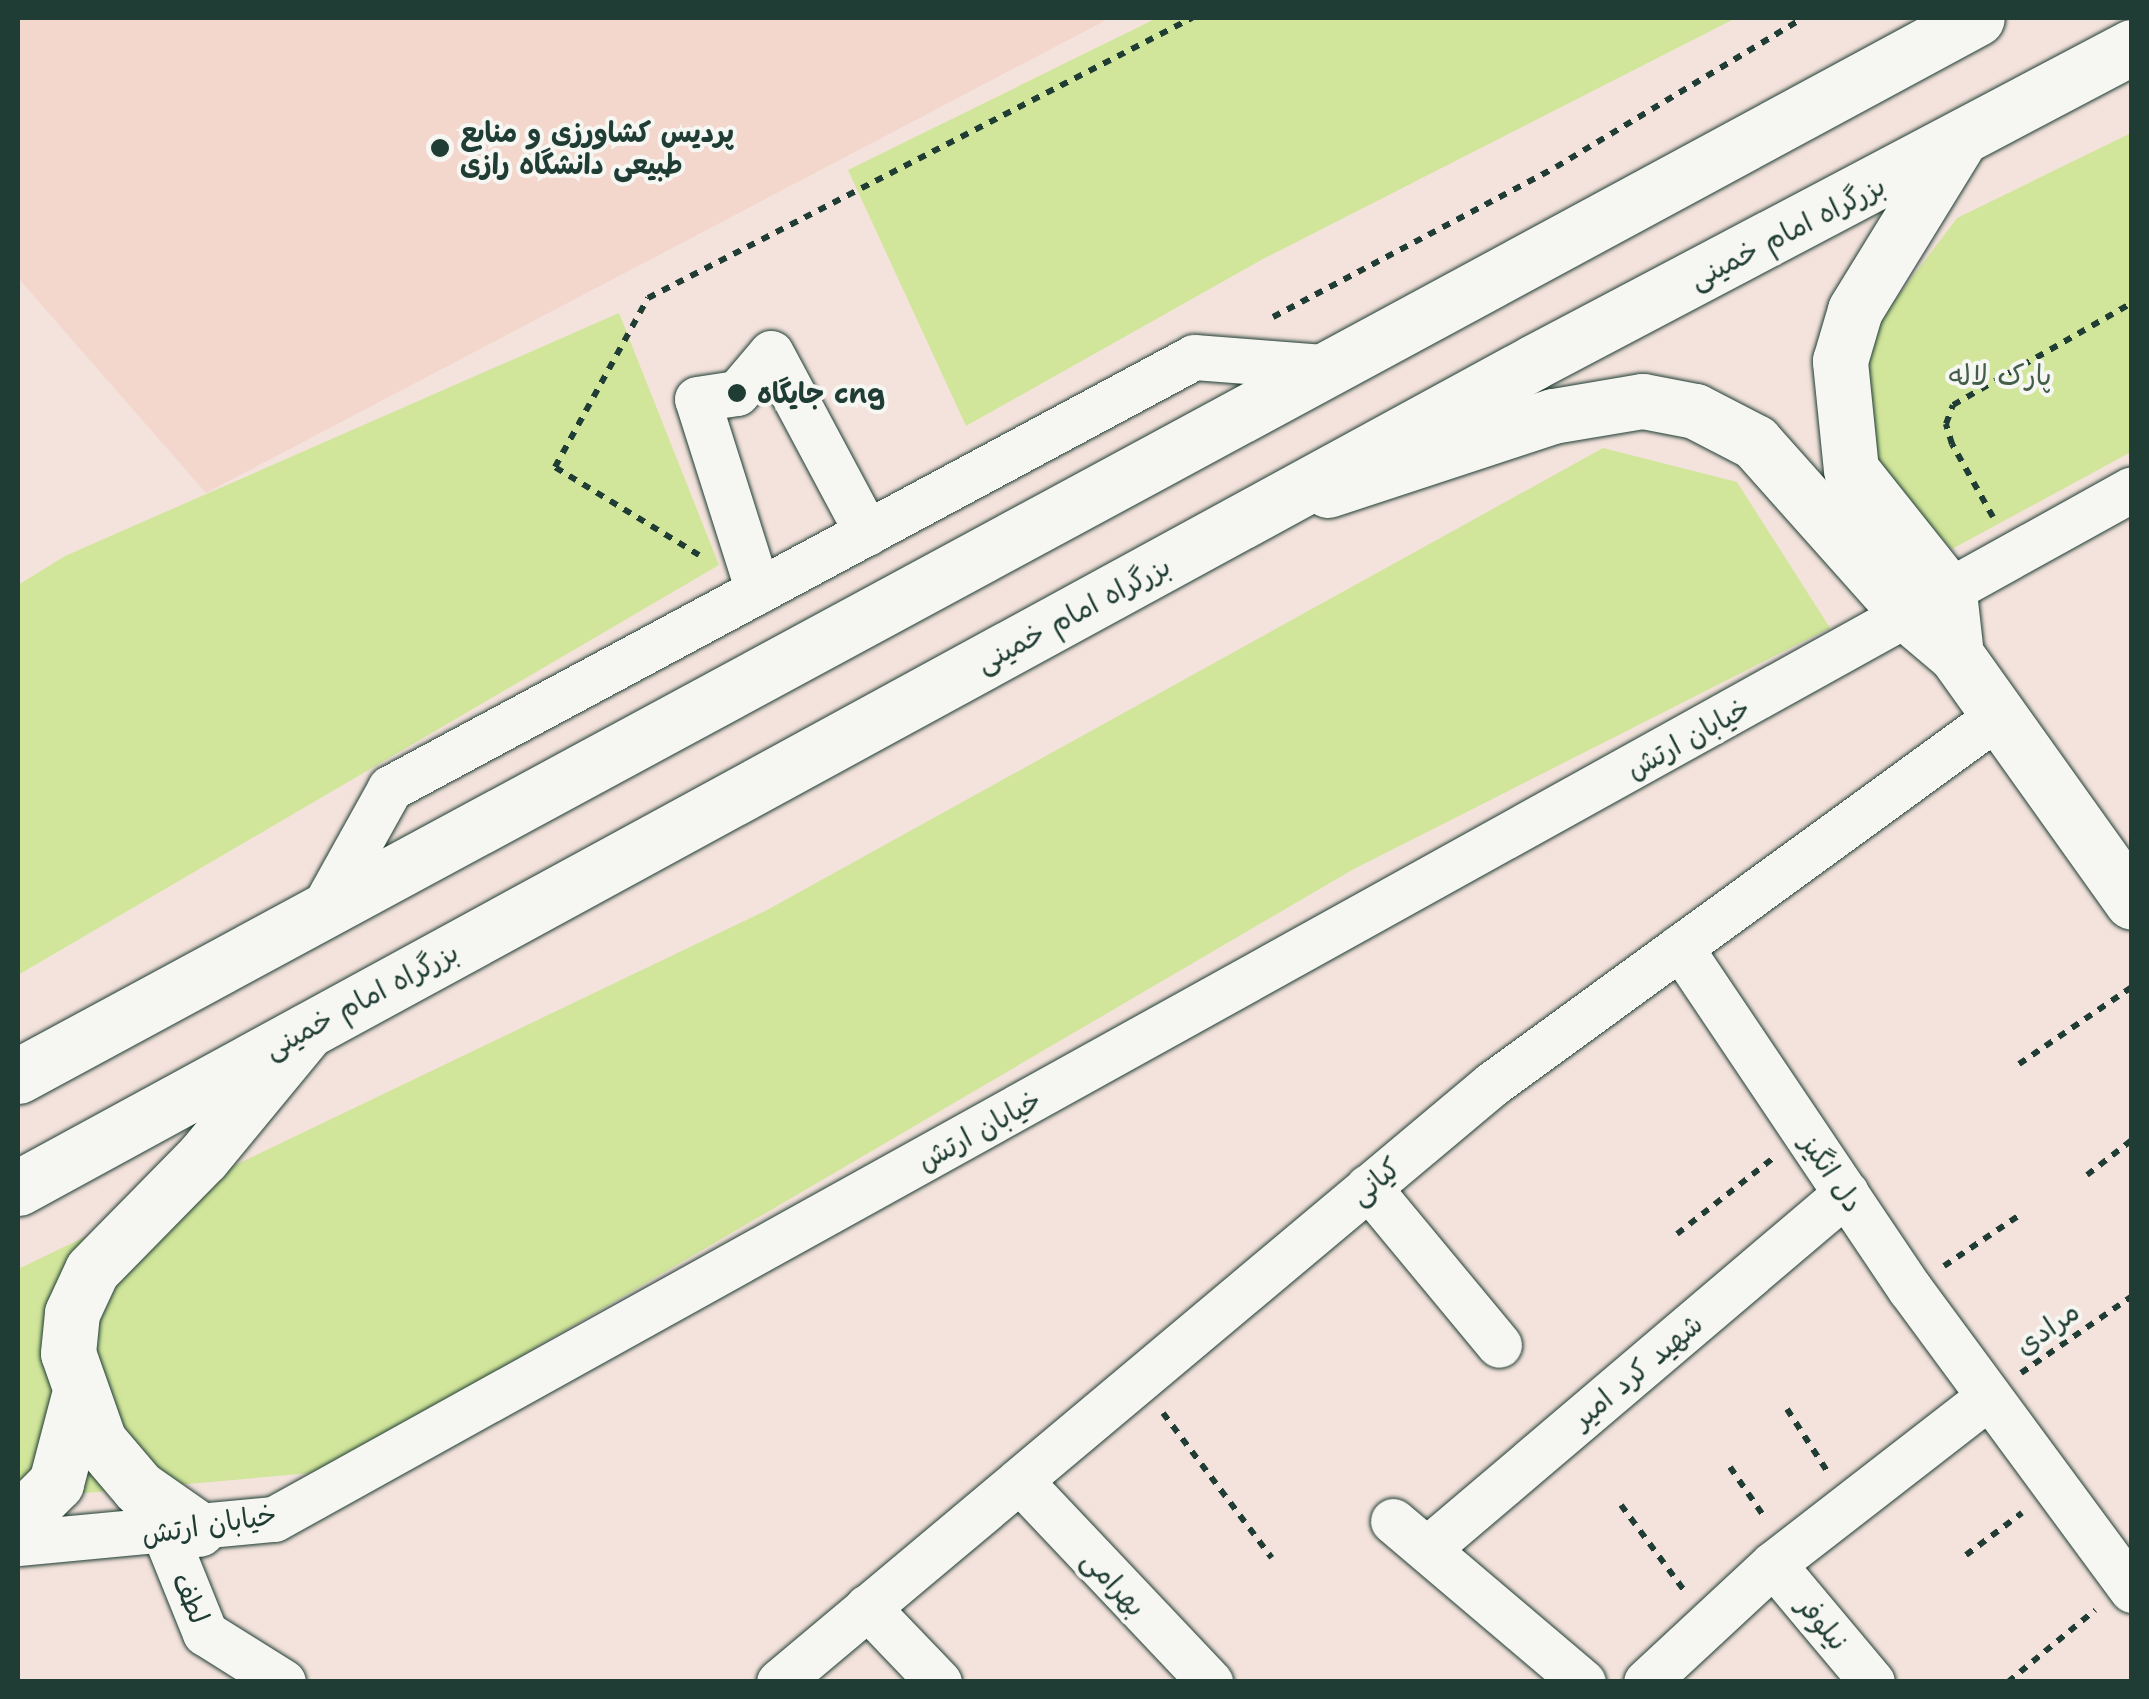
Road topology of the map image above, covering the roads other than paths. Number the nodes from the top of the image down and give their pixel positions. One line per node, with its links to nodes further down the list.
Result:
1 (1978, 18): 4 (main road)
2 (2132, 47): 3 (main road, بزرگراه امام خمینی)
3 (1957, 144): 6 (main road, بزرگراه امام خمینی); 9 (main road)
4 (1324, 367): 7 (street); 12 (main road)
5 (2132, 489): 9 (street, خیابان ارتش)
6 (1268, 509): 9 (main road); 14 (main road, بزرگراه امام خمینی)
7 (866, 533): 8 (street); 8 (street)
8 (758, 591): 12 (street)
9 (1929, 605): 10 (main road); 25 (street, خیابان ارتش)
10 (1998, 715): 11 (main road); 13 (street, کیانی)
11 (2132, 902)
12 (320, 914): 15 (main road)
13 (1680, 947): 16 (street, کیانی); 18 (street, دل انگیز)
14 (311, 1026): 17 (main road, بزرگراه امام خمینی); 21 (main road)
15 (18, 1076)
16 (1368, 1187): 19 (street); 22 (street, کیانی)
17 (18, 1188)
18 (1846, 1194): 20 (street, دل انگیز); 27 (street, شهید کرد امیر)
19 (1498, 1345)
20 (1988, 1397): 28 (street); 29 (street, دل انگیز)
21 (78, 1399): 24 (main road); 25 (main road)
22 (1020, 1481): 30 (street, کیانی); 34 (street, بهرامی)
23 (1393, 1520): 27 (street)
24 (18, 1521)
25 (181, 1532): 26 (street, خیابان ارتش); 31 (street, لطف)
26 (18, 1543)
27 (1428, 1549): 35 (street)
28 (1781, 1558): 36 (street); 37 (street, نیلوفر)
29 (2130, 1587)
30 (868, 1607): 32 (street, کیانی); 33 (street)
31 (283, 1682)
32 (779, 1682)
33 (939, 1682)
34 (1210, 1682)
35 (1583, 1682)
36 (1646, 1682)
37 (1872, 1682)

